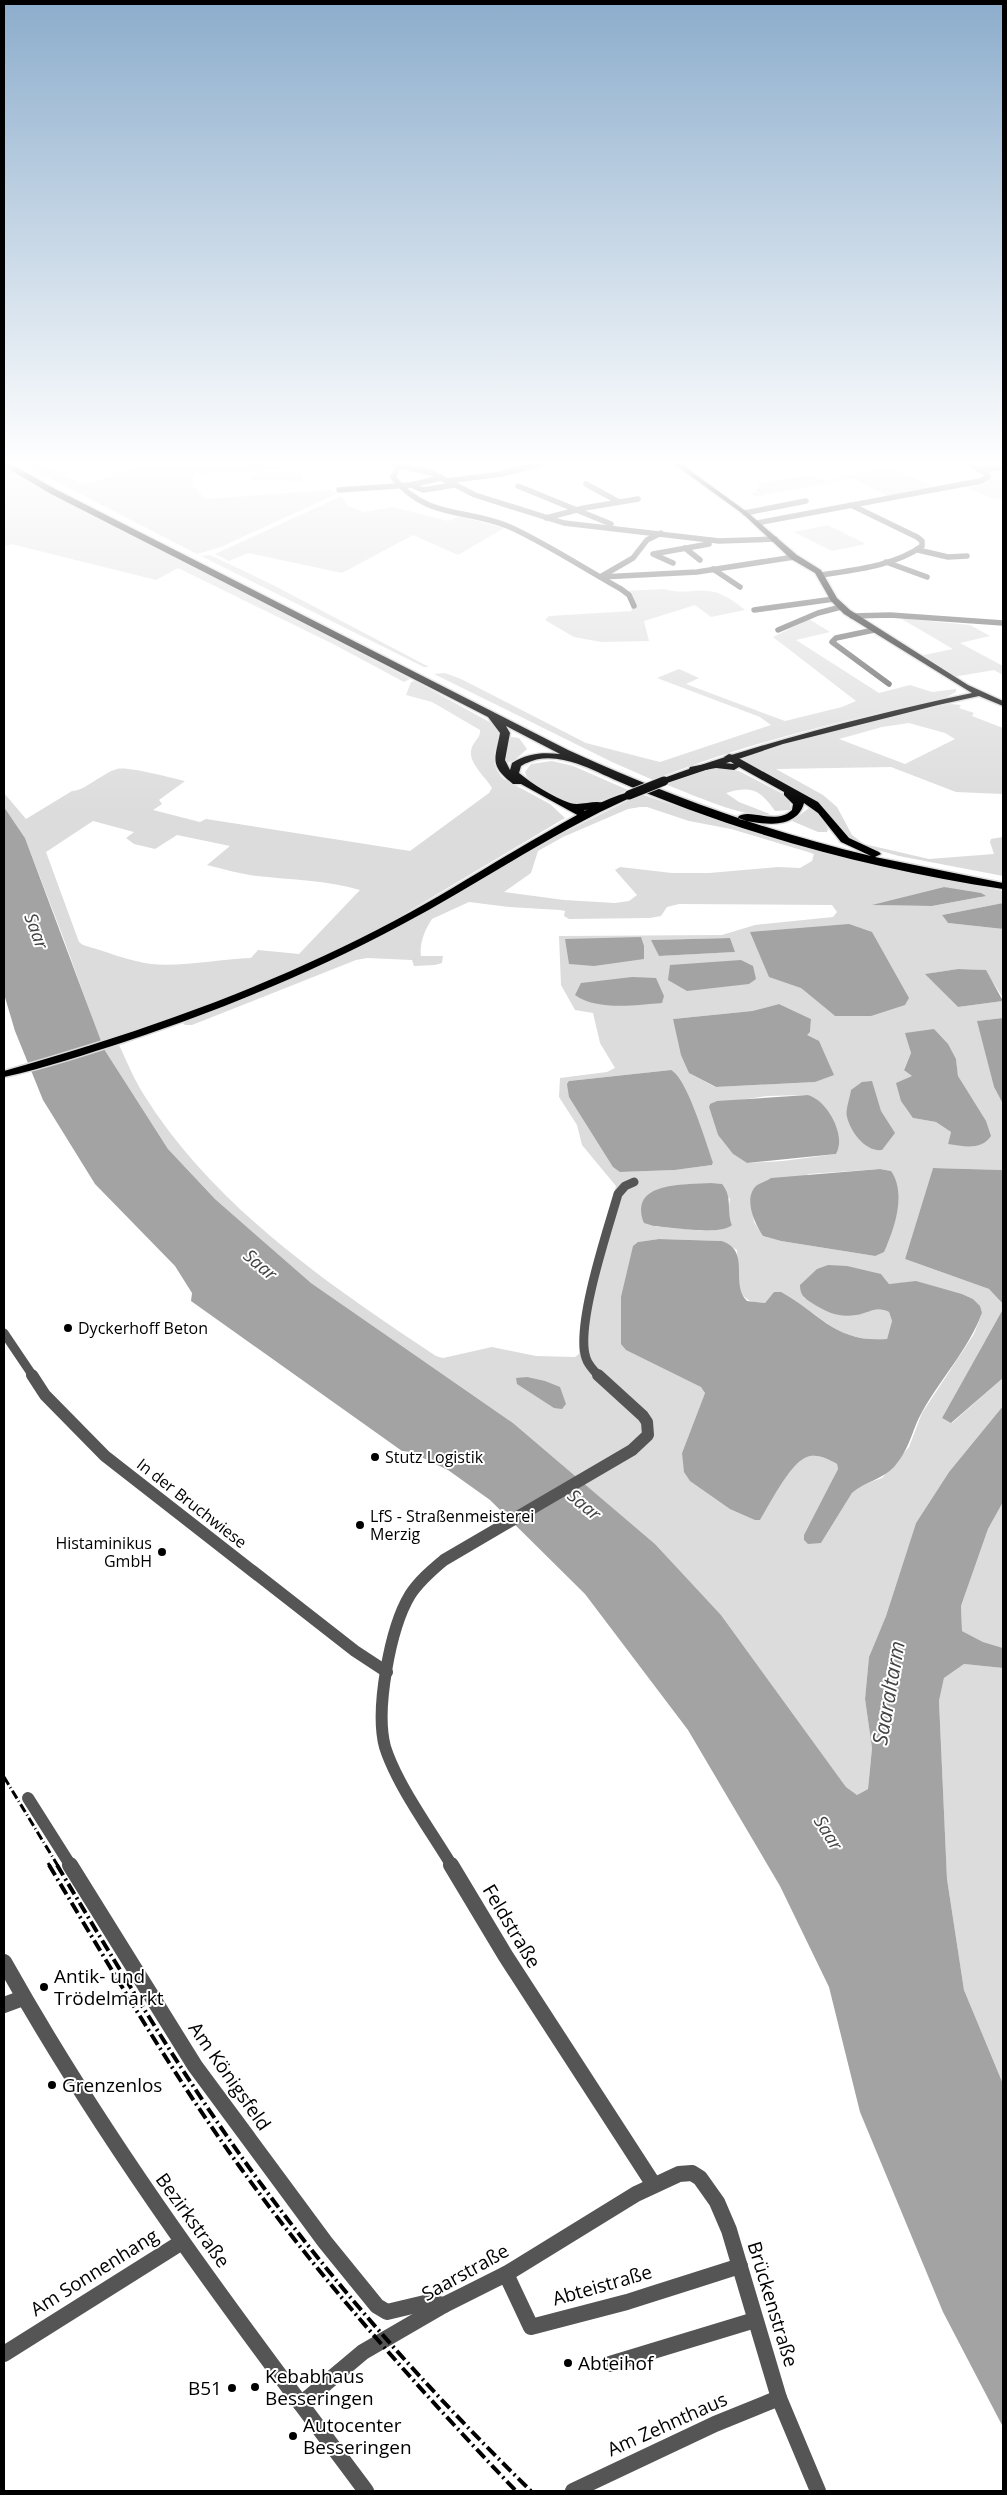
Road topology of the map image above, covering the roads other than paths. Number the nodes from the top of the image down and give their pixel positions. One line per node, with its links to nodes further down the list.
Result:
1 (235, 580): 14 (highway)
2 (607, 580): 7 (street)
3 (731, 580): 5 (street)
4 (824, 580): 6 (main road)
5 (740, 587)
6 (834, 599): 8 (main road); 9 (street)
7 (634, 606)
8 (841, 607): 10 (main road); 12 (street)
9 (754, 610)
10 (852, 616): 11 (street); 13 (main road)
11 (1003, 623)
12 (778, 630)
13 (874, 630): 15 (street); 16 (main road)
14 (430, 680): 18 (highway); 25 (highway)
15 (889, 684)
16 (978, 694): 17 (main road); 19 (main road)
17 (1003, 704)
18 (485, 711): 20 (highway); 26 (highway)
19 (727, 757): 21 (highway); 22 (main road); 27 (highway)
20 (585, 762): 23 (highway); 29 (highway)
21 (734, 767): 22 (highway); 25 (highway)
22 (694, 769): 24 (main road, bridge)
23 (567, 806): 24 (highway); 26 (highway)
24 (603, 806): 26 (main road)
25 (728, 815): 27 (highway)
26 (582, 816): 30 (main road)
27 (898, 862): 28 (highway)
28 (1003, 881)
29 (1003, 886)
30 (4, 1074)
31 (634, 1182): 33 (street, Feldstraße)
32 (4, 1332): 33 (street, In der Bruchwiese)
33 (387, 1672): 38 (street, Feldstraße)
34 (28, 1798): 42 (street, Am Königsfeld)
35 (4, 1962): 36 (street, Bezirkstraße)
36 (23, 1998): 37 (street); 39 (street, Bezirkstraße)
37 (4, 2005)
38 (654, 2185): 40 (street, Brückenstraße); 41 (street, Saarstraße)
39 (182, 2242): 44 (street, Am Sonnenhang); 47 (street, Bezirkstraße)
40 (740, 2266): 41 (street, Abteistraße); 43 (street, Brückenstraße)
41 (506, 2274): 42 (street, Saarstraße)
42 (444, 2306): 47 (street, Saarstraße)
43 (755, 2320): 45 (street); 46 (street, Brückenstraße)
44 (4, 2354)
45 (610, 2364)
46 (779, 2398): 49 (street, Am Zehnthaus); 50 (street, Brückenstraße)
47 (301, 2404): 48 (street, Bezirkstraße)
48 (366, 2491)
49 (573, 2491)
50 (818, 2491)

